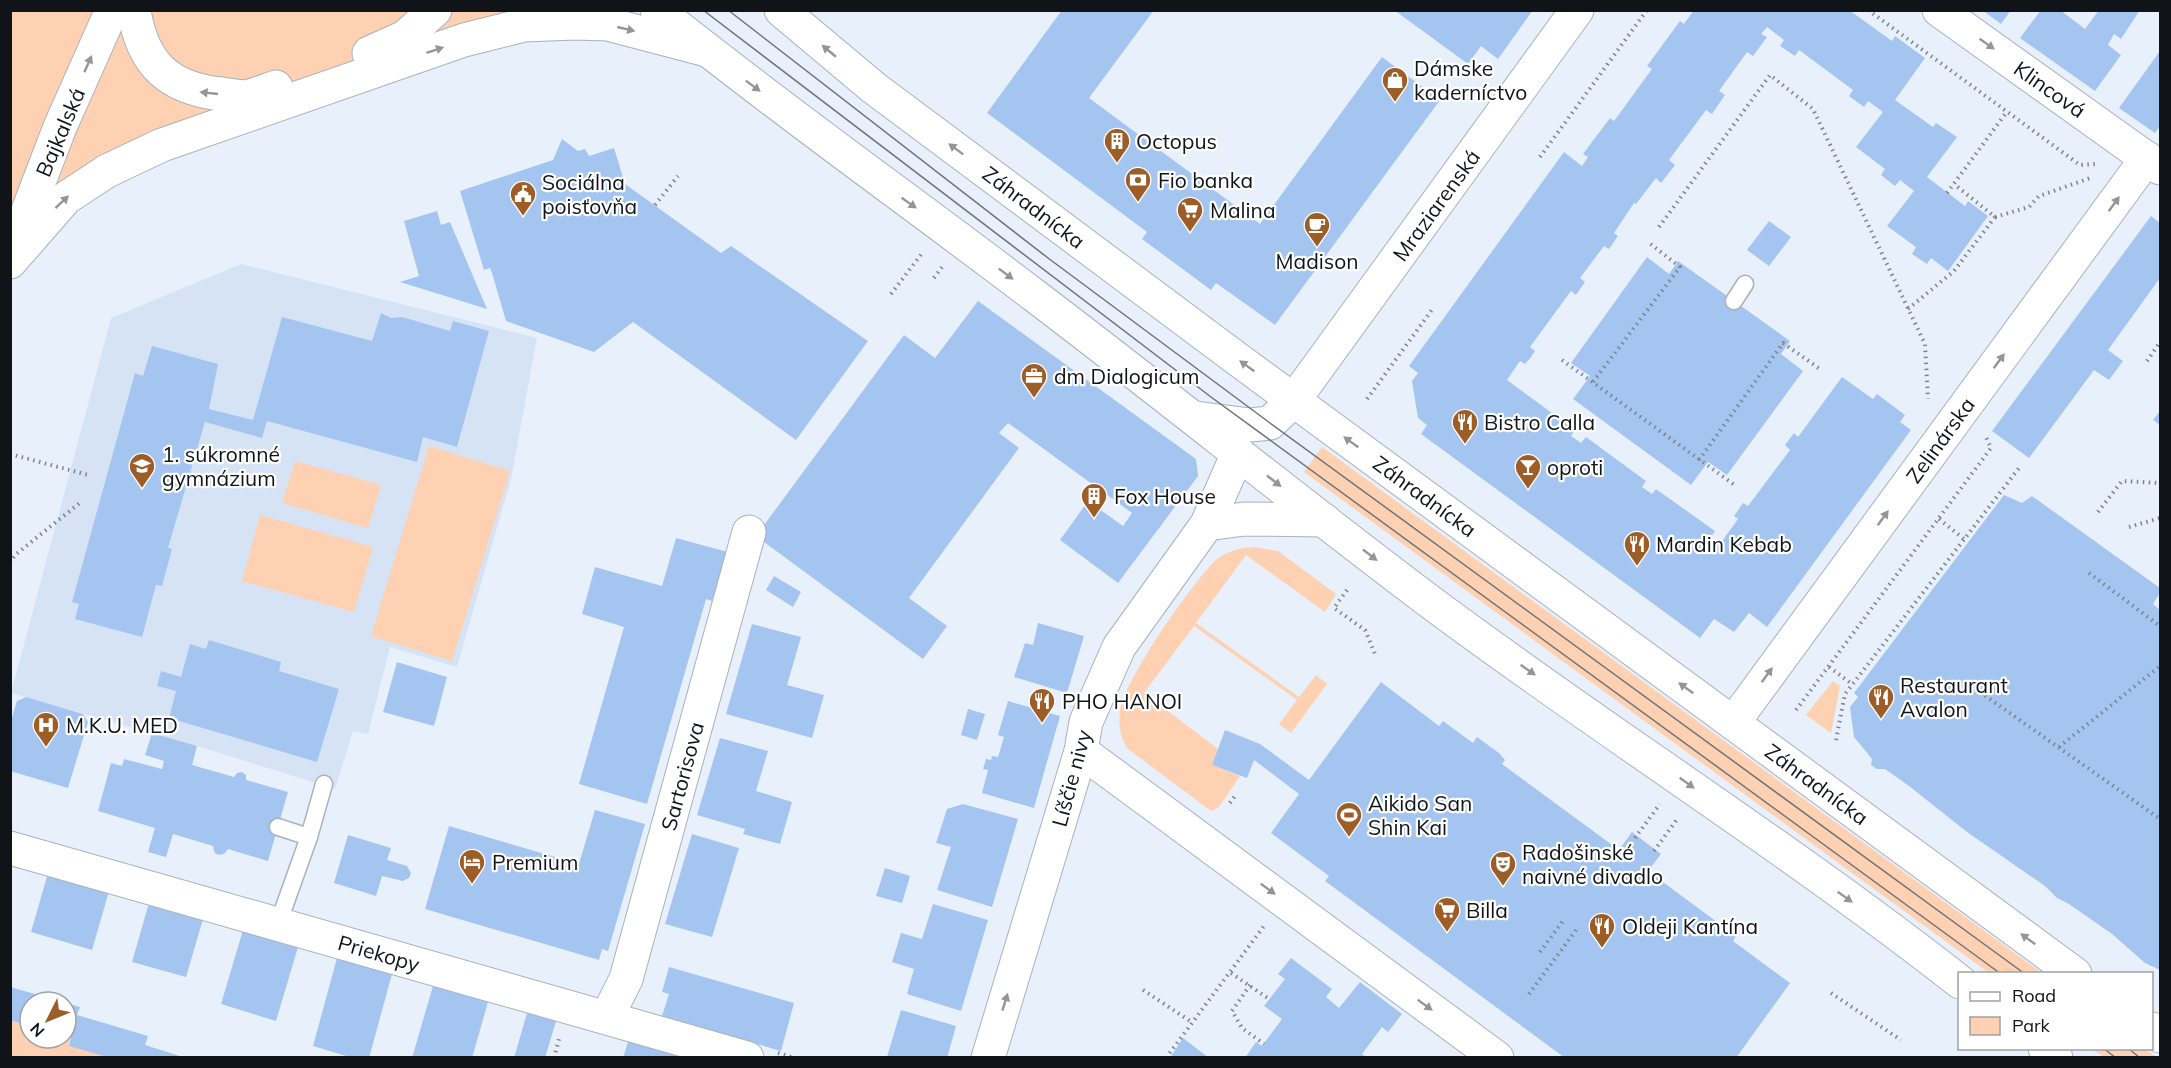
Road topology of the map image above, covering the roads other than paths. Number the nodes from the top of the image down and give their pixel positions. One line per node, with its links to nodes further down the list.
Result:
1 (112, 10): 10 (street, Bajkalská, one-way to 1)
2 (134, 10): 3 (street, one-way to 2)
3 (435, 10)
4 (657, 10): 8 (street)
5 (781, 10): 14 (street, Záhradnícka, one-way to 5)
6 (1577, 10): 14 (street, Mraziarenská)
7 (1939, 10): 9 (street, Klincová, one-way to 9)
8 (707, 50): 11 (street, one-way to 8); 15 (street, one-way to 15)
9 (2154, 163): 20 (street, Zelinárska, one-way to 9)
10 (10, 254)
11 (10, 262)
12 (1745, 285): 13 (lane)
13 (1734, 301)
14 (1294, 400): 15 (street, Mraziarenská); 20 (street, Záhradnícka, one-way to 14)
15 (1195, 418): 16 (street)
16 (1238, 453): 17 (street, one-way to 17); 18 (street, Líščie nivy)
17 (1324, 520): 18 (street); 28 (street, one-way to 28)
18 (1207, 524): 21 (street, Líščie nivy)
19 (749, 532): 29 (street, Sartorisova)
20 (1733, 723): 27 (street, Záhradnícka, one-way to 20)
21 (1081, 751): 31 (street, Líščie nivy, one-way to 21); 32 (street, one-way to 32)
22 (324, 784): 24 (lane)
23 (278, 827): 24 (lane)
24 (309, 837): 26 (lane)
25 (10, 848): 26 (street, Priekopy)
26 (278, 924): 29 (street, Priekopy)
27 (2073, 972)
28 (1958, 981)
29 (607, 1017): 30 (street, Priekopy)
30 (747, 1058)
31 (988, 1058)
32 (1497, 1058)

